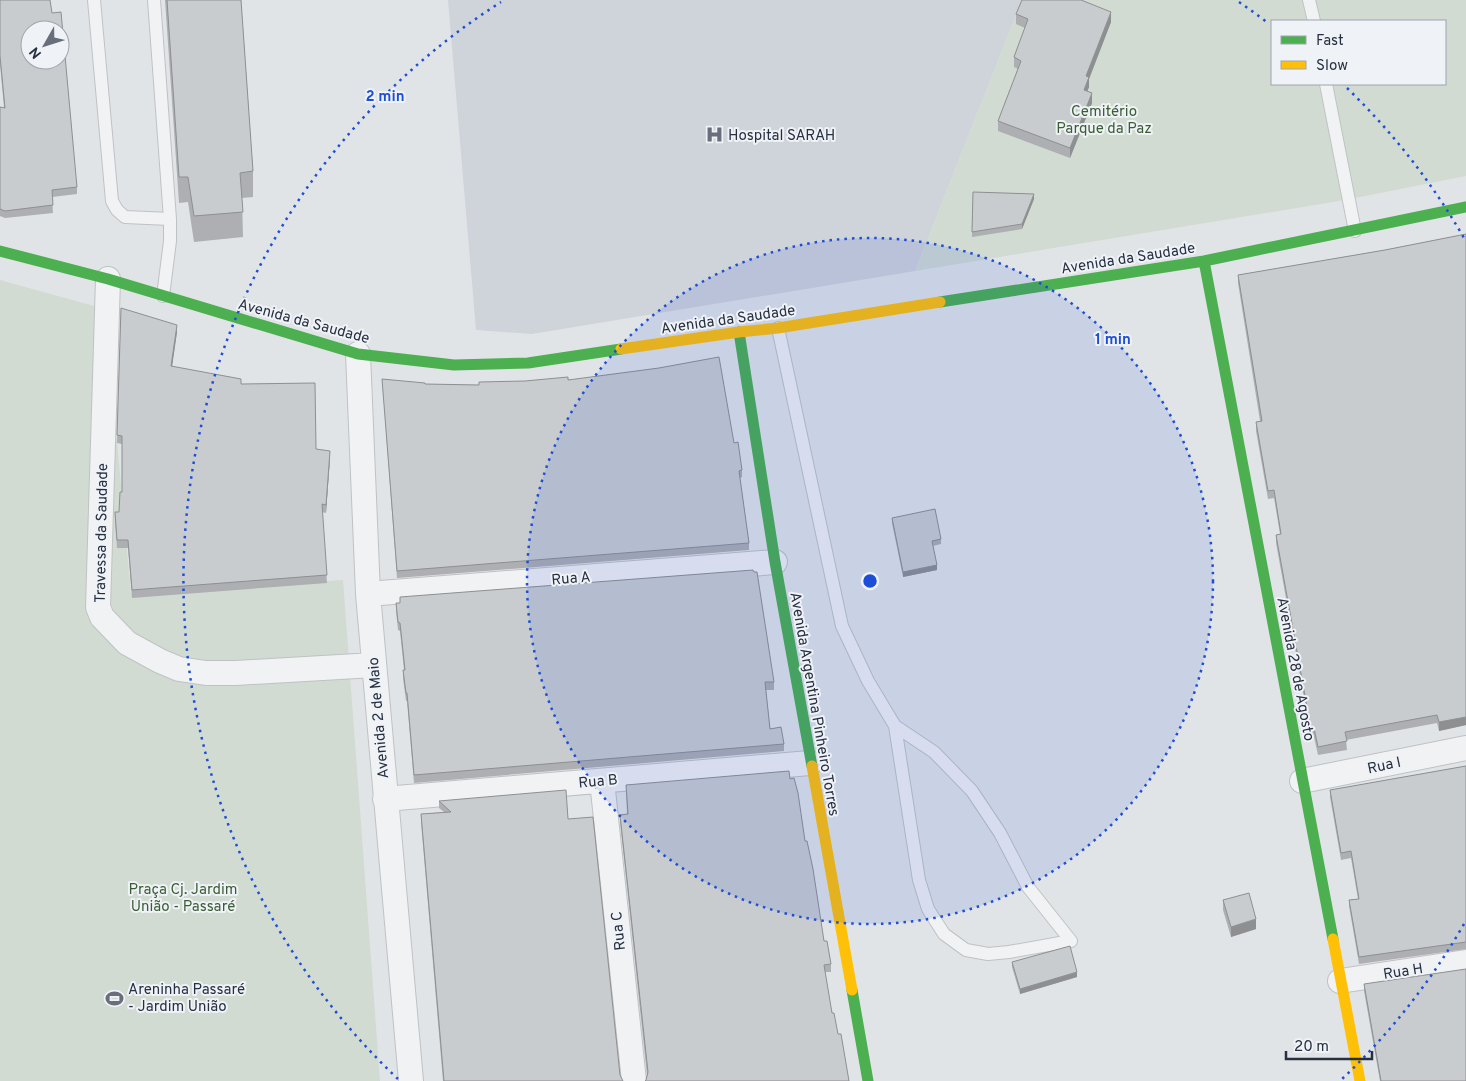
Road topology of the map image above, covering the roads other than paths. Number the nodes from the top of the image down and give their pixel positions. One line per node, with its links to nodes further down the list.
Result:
1 (94, 0): 7 (lane)
2 (154, 0): 7 (lane)
3 (1309, 0): 4 (lane)
4 (1314, 20)
5 (1326, 85): 8 (lane)
6 (1466, 207): 8 (street, Avenida da Saudade)
7 (170, 219): 12 (lane)
8 (1355, 231): 10 (street, Avenida da Saudade)
9 (0, 250): 11 (street, Avenida da Saudade)
10 (1204, 261): 13 (street, Avenida da Saudade); 23 (street, Avenida 28 de Agosto)
11 (108, 279): 12 (street, Avenida da Saudade); 18 (street, Travessa da Saudade)
12 (162, 296): 15 (street, Avenida da Saudade)
13 (778, 328): 14 (street, Avenida da Saudade); 19 (lane)
14 (739, 332): 15 (street, Avenida da Saudade); 16 (street, Avenida Argentina Pinheiro Torres)
15 (358, 354): 17 (street, Avenida 2 de Maio)
16 (775, 562): 17 (street, Rua A); 21 (street, Avenida Argentina Pinheiro Torres)
17 (368, 594): 18 (street, Avenida 2 de Maio)
18 (374, 665): 24 (street, Avenida 2 de Maio)
19 (895, 726): 19 (lane)
20 (1466, 748): 23 (street, Rua I)
21 (810, 763): 22 (street, Rua B); 29 (street, Avenida Argentina Pinheiro Torres)
22 (602, 781): 24 (street, Rua B); 28 (street, Rua C)
23 (1302, 782): 26 (street, Avenida 28 de Agosto)
24 (385, 799): 27 (street, Avenida 2 de Maio)
25 (1466, 962): 26 (street, Rua H)
26 (1340, 981): 30 (street, Avenida 28 de Agosto)
27 (411, 1081)
28 (634, 1081)
29 (868, 1081)
30 (1360, 1081)

